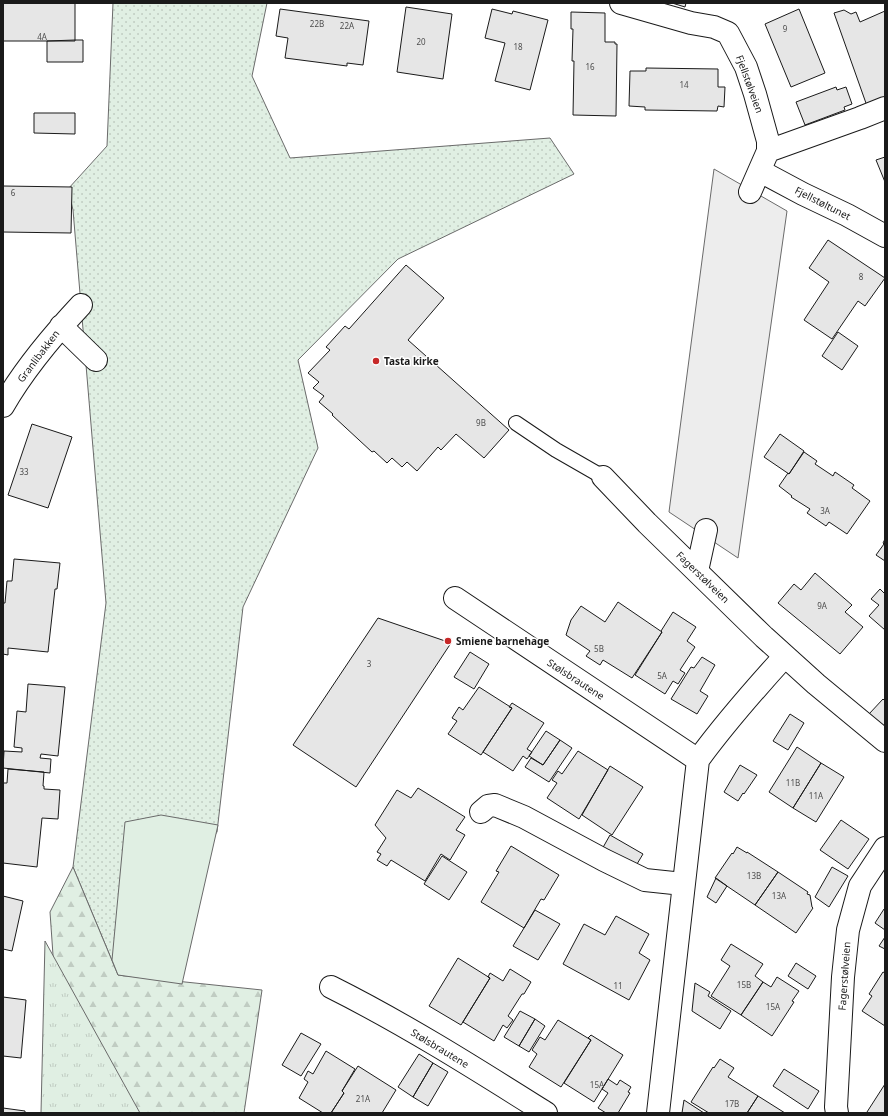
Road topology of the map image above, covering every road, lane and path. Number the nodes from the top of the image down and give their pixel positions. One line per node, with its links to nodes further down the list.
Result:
1 (621, 3): 3 (street, Fjellstølveien)
2 (885, 108): 3 (street)
3 (768, 151): 4 (street, Fjellstølveien)
4 (760, 171): 5 (street, Fjellstølveien); 6 (street, Fjellstøltunet)
5 (750, 192)
6 (885, 236)
7 (81, 305): 8 (street, Granlibakken)
8 (61, 326): 9 (street, Granlibakken); 10 (street, Granlibakken)
9 (96, 360)
10 (3, 406)
11 (516, 423): 12 (lane, Fagerstølveien)
12 (602, 477): 14 (street, Fagerstølveien)
13 (706, 530): 14 (street)
14 (697, 571): 16 (street, Fagerstølveien)
15 (455, 598): 18 (street, Stølsbrautene)
16 (785, 656): 17 (street, Fagerstølveien); 18 (street)
17 (885, 741)
18 (698, 760): 21 (street)
19 (481, 812): 21 (street)
20 (885, 848): 25 (street, Fagerstølveien)
21 (683, 884): 24 (street)
22 (331, 986): 23 (street, Stølsbrautene)
23 (546, 1113)
24 (658, 1113)
25 (837, 1113)

